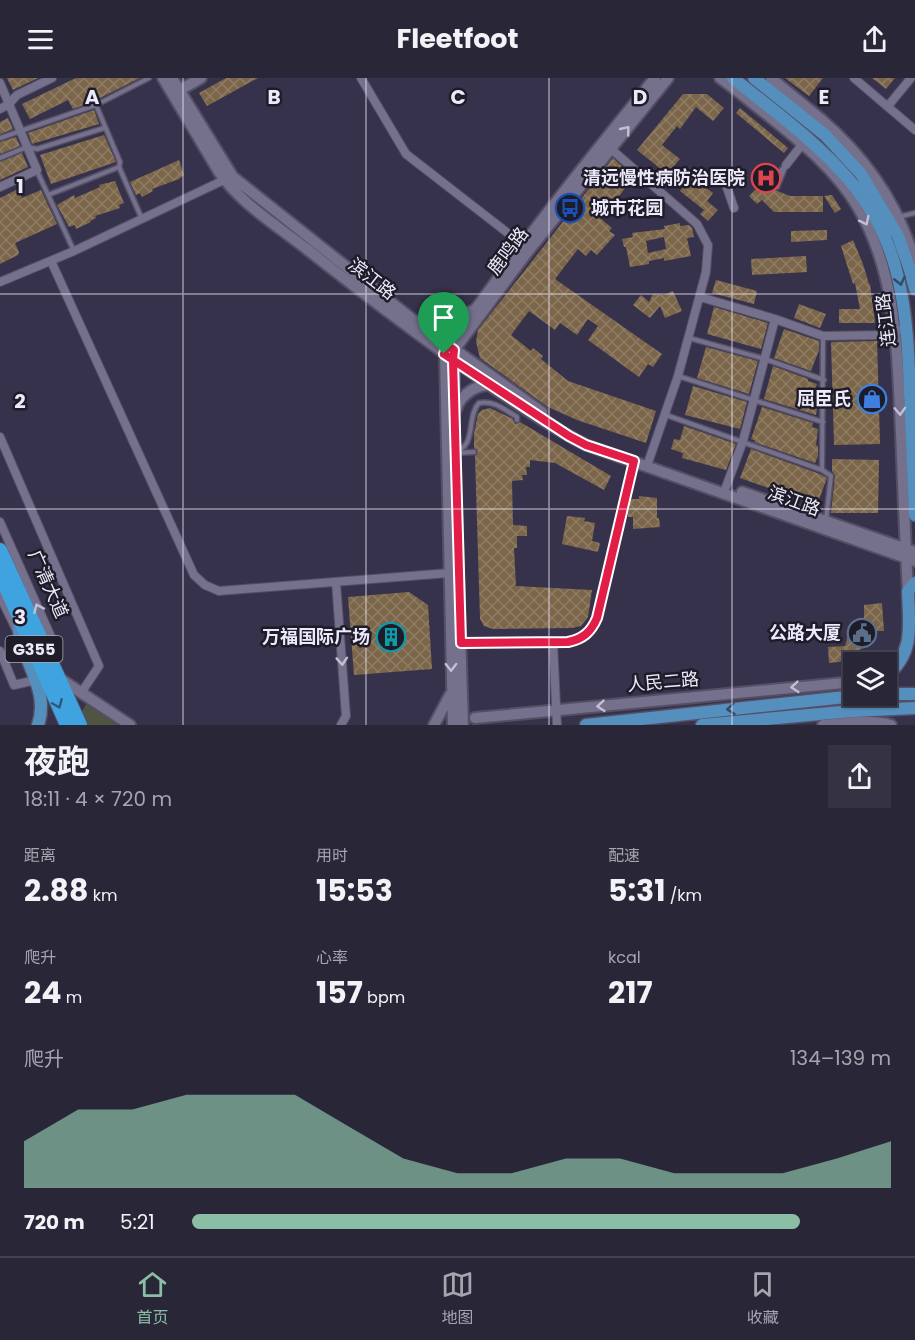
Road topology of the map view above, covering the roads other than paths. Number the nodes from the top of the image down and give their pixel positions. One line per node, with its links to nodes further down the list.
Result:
1 (52, 78): 17 (street)
2 (149, 78): 18 (lane)
3 (163, 78): 16 (street, 滨江路)
4 (187, 78): 16 (street)
5 (201, 78): 16 (street)
6 (361, 78): 42 (street)
7 (668, 78): 28 (street, 鹿鸣路, one-way to 7)
8 (720, 78): 26 (street)
9 (733, 78): 26 (main road, 连江路)
10 (754, 78): 24 (main road, 连江路)
11 (771, 78): 24 (street)
12 (854, 78): 19 (street)
13 (911, 78): 19 (street)
14 (650, 81): 42 (street, 鹿鸣路)
15 (0, 83): 17 (street)
16 (175, 86): 33 (street, 滨江路); 50 (street, 滨江路)
17 (9, 104): 20 (street); 22 (street)
18 (96, 105): 21 (lane); 22 (lane)
19 (888, 105): 23 (street)
20 (0, 109)
21 (104, 128): 27 (lane); 31 (lane)
22 (20, 130): 25 (lane); 27 (street)
23 (915, 130)
24 (831, 134): 35 (main road, 连江路)
25 (0, 138)
26 (805, 141): 30 (street); 52 (main road, 连江路, one-way to 52)
27 (27, 147): 29 (lane); 32 (street)
28 (610, 149): 42 (street, 鹿鸣路); 48 (street)
29 (0, 158)
30 (786, 165): 30 (lane)
31 (119, 167): 37 (lane); 41 (lane)
32 (37, 170): 36 (street); 37 (lane)
33 (224, 180): 41 (street); 55 (street, 滨江路)
34 (725, 182): 38 (street)
35 (873, 183): 40 (street); 47 (main road, 连江路)
36 (0, 187)
37 (48, 195): 43 (lane)
38 (734, 208)
39 (915, 213): 40 (lane)
40 (898, 217): 45 (street)
41 (142, 219): 43 (street)
42 (526, 247): 49 (street, 鹿鸣路); 55 (street, 鹿鸣路)
43 (74, 251): 44 (street)
44 (51, 261): 46 (street); 80 (street)
45 (915, 262)
46 (0, 282)
47 (915, 282)
48 (700, 297): 51 (street); 54 (street)
49 (479, 306): 50 (street); 55 (street, 鹿鸣路)
50 (412, 319): 55 (street, 滨江路)
51 (775, 319): 53 (street); 56 (street)
52 (901, 329): 53 (street); 73 (main road, 连江路); 77 (street, one-way to 77)
53 (823, 336): 58 (lane)
54 (688, 338): 56 (lane); 57 (street)
55 (450, 352): 59 (street, 滨江路); 62 (street); 69 (street, 滨江路); 78 (street)
56 (765, 359): 58 (lane); 60 (street)
57 (678, 376): 60 (lane); 61 (street)
58 (824, 380): 64 (lane)
59 (489, 385): 62 (street); 70 (street, 滨江路)
60 (753, 399): 64 (lane); 66 (street)
61 (665, 415): 66 (lane); 69 (street)
62 (454, 420): 67 (street)
63 (517, 420): 67 (lane)
64 (823, 423): 71 (lane)
65 (0, 438): 94 (street)
66 (743, 441): 71 (lane); 72 (street)
67 (455, 452): 68 (lane); 86 (street)
68 (474, 452)
69 (649, 460): 72 (street, 滨江路)
70 (634, 461): 77 (street, 滨江路); 85 (street)
71 (822, 470): 74 (lane)
72 (726, 487): 74 (street, 滨江路)
73 (915, 515)
74 (826, 521): 77 (street, 滨江路)
75 (0, 522): 88 (street, 广清大道, one-way to 75)
76 (0, 550): 88 (highway, 广清大道 / G355)
77 (910, 555): 81 (street)
78 (449, 573): 80 (street); 93 (street, one-way to 93)
79 (0, 574): 83 (highway, G355)
80 (336, 582): 107 (street, one-way to 107)
81 (911, 587): 89 (main road)
82 (0, 596): 84 (street)
83 (20, 617): 84 (main road); 104 (highway, G355, one-way to 104)
84 (19, 636): 91 (main road)
85 (553, 642): 86 (street); 99 (street)
86 (461, 643): 93 (street)
87 (0, 651): 91 (street)
88 (51, 662): 90 (highway, 广清大道 / G355)
89 (897, 666)
90 (59, 678): 94 (street); 105 (highway, 广清大道 / G355)
91 (36, 680): 103 (main road)
92 (843, 683): 99 (street, 人民二路, one-way to 99)
93 (457, 692): 101 (street); 102 (street); 108 (street); 109 (street)
94 (81, 693): 106 (street)
95 (897, 694): 96 (main road)
96 (915, 694)
97 (843, 697): 111 (main road, 人民二路, one-way to 111)
98 (915, 708): 100 (main road)
99 (556, 710): 101 (street, 人民二路); 110 (street)
100 (852, 711): 112 (main road); 114 (street)
101 (478, 722)
102 (433, 724)
103 (38, 725)
104 (67, 725)
105 (80, 725)
106 (130, 725)
107 (341, 725)
108 (453, 725)
109 (463, 725)
110 (557, 725)
111 (586, 725)
112 (702, 725)
113 (823, 725): 114 (street)
114 (891, 725)

